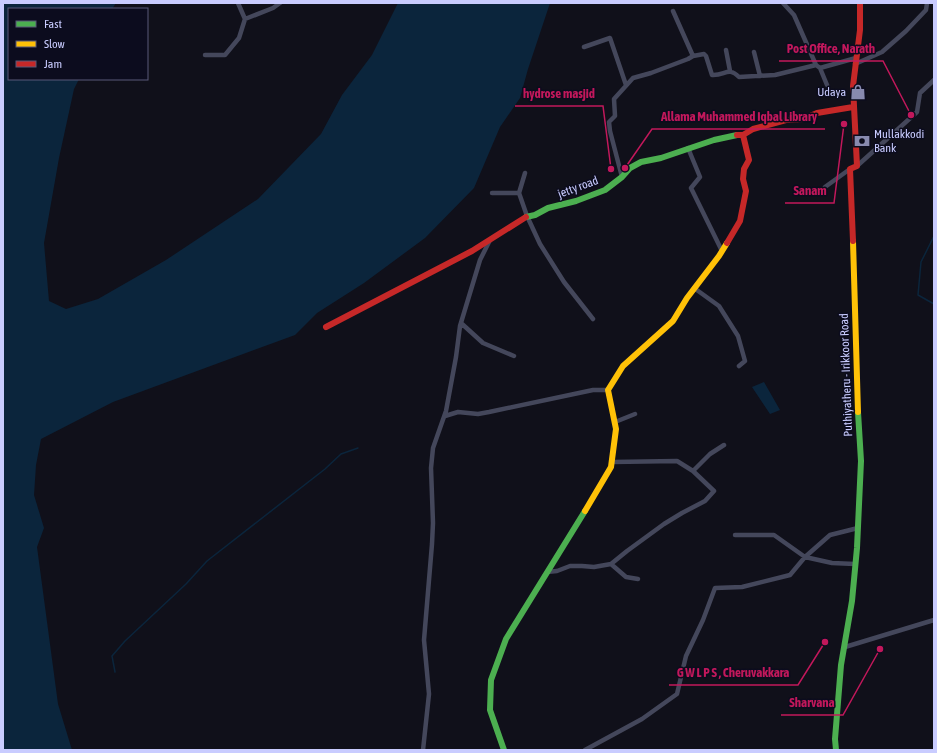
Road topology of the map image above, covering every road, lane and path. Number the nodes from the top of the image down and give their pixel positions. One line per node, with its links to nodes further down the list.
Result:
1 (238, 3): 7 (street)
2 (280, 3): 7 (street)
3 (783, 3): 14 (street)
4 (860, 3): 13 (street)
5 (927, 3): 13 (street)
6 (673, 11): 12 (street)
7 (245, 19): 11 (street)
8 (584, 47): 18 (street)
9 (726, 50): 15 (street)
10 (754, 52): 16 (street)
11 (206, 55)
12 (693, 56): 15 (street); 18 (street)
13 (855, 61): 14 (street); 20 (street)
14 (818, 66): 16 (street); 19 (street)
15 (730, 71): 16 (street)
16 (760, 76)
17 (934, 80): 23 (street)
18 (626, 85): 26 (street)
19 (827, 85)
20 (853, 107): 21 (street, jetty road); 23 (street)
21 (743, 135): 22 (street, jetty road); 32 (street)
22 (688, 148): 26 (street, jetty road); 32 (street)
23 (857, 166): 24 (street)
24 (850, 169): 27 (street); 46 (street, Puthiyatheru - Irikkoor Road)
25 (525, 173): 29 (street)
26 (622, 177): 30 (street, jetty road)
27 (825, 187)
28 (492, 193): 29 (street)
29 (519, 193): 30 (street)
30 (527, 216): 31 (street, jetty road); 34 (street)
31 (492, 237): 35 (street); 36 (street, jetty road)
32 (722, 250): 33 (street)
33 (694, 288): 38 (street); 39 (street)
34 (593, 319)
35 (461, 323): 37 (street); 41 (street)
36 (326, 326)
37 (514, 356)
38 (739, 366)
39 (608, 390): 41 (street); 42 (street)
40 (635, 414): 42 (street)
41 (445, 416): 55 (street)
42 (615, 422): 44 (street)
43 (724, 445): 45 (street)
44 (612, 462): 45 (street); 51 (street)
45 (693, 471): 49 (street)
46 (858, 528): 48 (street); 50 (street, Puthiyatheru - Irikkoor Road)
47 (735, 534): 48 (street)
48 (805, 557): 50 (street); 57 (street)
49 (612, 564): 51 (street); 52 (street)
50 (855, 564): 54 (street, Puthiyatheru - Irikkoor Road)
51 (547, 572): 56 (street)
52 (638, 579)
53 (934, 620): 54 (street)
54 (845, 647): 58 (street, Puthiyatheru - Irikkoor Road)
55 (423, 750)
56 (504, 750)
57 (585, 750)
58 (836, 750)

